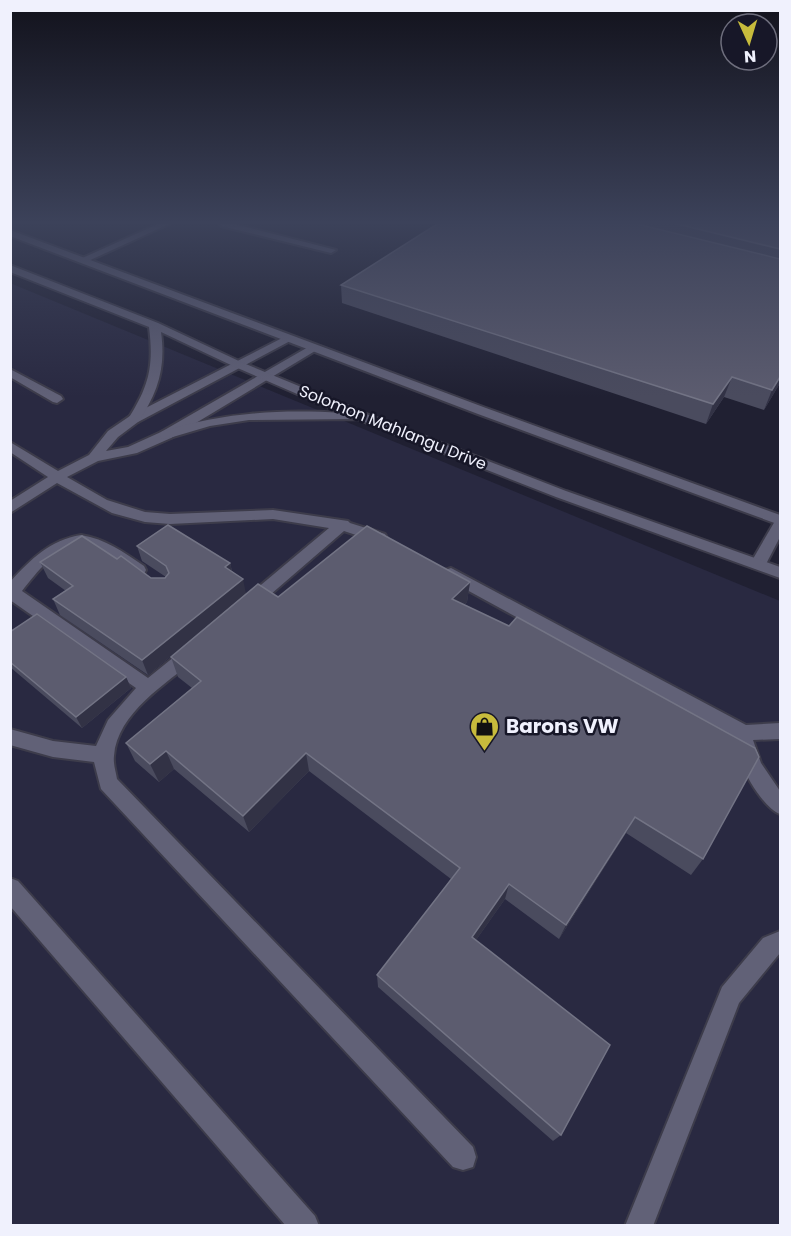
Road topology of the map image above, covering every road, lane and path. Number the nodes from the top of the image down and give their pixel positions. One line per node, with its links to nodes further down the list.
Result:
1 (45, 282): 3 (main road, Solomon Mahlangu Drive)
2 (140, 282): 4 (main road)
3 (154, 325): 6 (main road, Solomon Mahlangu Drive); 11 (main road)
4 (288, 338): 5 (main road); 6 (main road)
5 (314, 348): 8 (main road); 17 (main road)
6 (237, 364): 8 (main road, Solomon Mahlangu Drive); 11 (main road)
7 (10, 372): 9 (main road)
8 (267, 376): 10 (main road, Solomon Mahlangu Drive); 12 (main road)
9 (57, 399)
10 (365, 418): 12 (main road); 20 (main road, Solomon Mahlangu Drive)
11 (134, 419): 14 (main road)
12 (166, 435): 14 (main road)
13 (10, 446): 15 (main road)
14 (94, 458): 15 (main road)
15 (59, 476): 16 (main road); 18 (main road)
16 (10, 508)
17 (780, 522): 20 (main road)
18 (343, 524): 19 (main road); 25 (main road)
19 (393, 543)
20 (758, 564): 22 (main road, Solomon Mahlangu Drive)
21 (435, 565): 29 (main road)
22 (780, 573)
23 (154, 580): 24 (main road)
24 (11, 593): 27 (main road)
25 (237, 614)
26 (202, 644): 27 (main road)
27 (149, 688): 31 (main road)
28 (780, 731): 29 (main road)
29 (744, 733): 32 (main road)
30 (10, 737): 31 (main road)
31 (104, 754): 35 (main road)
32 (780, 805)
33 (10, 889): 36 (main road)
34 (780, 942): 37 (main road)
35 (464, 1157)
36 (305, 1226)
37 (639, 1226)

